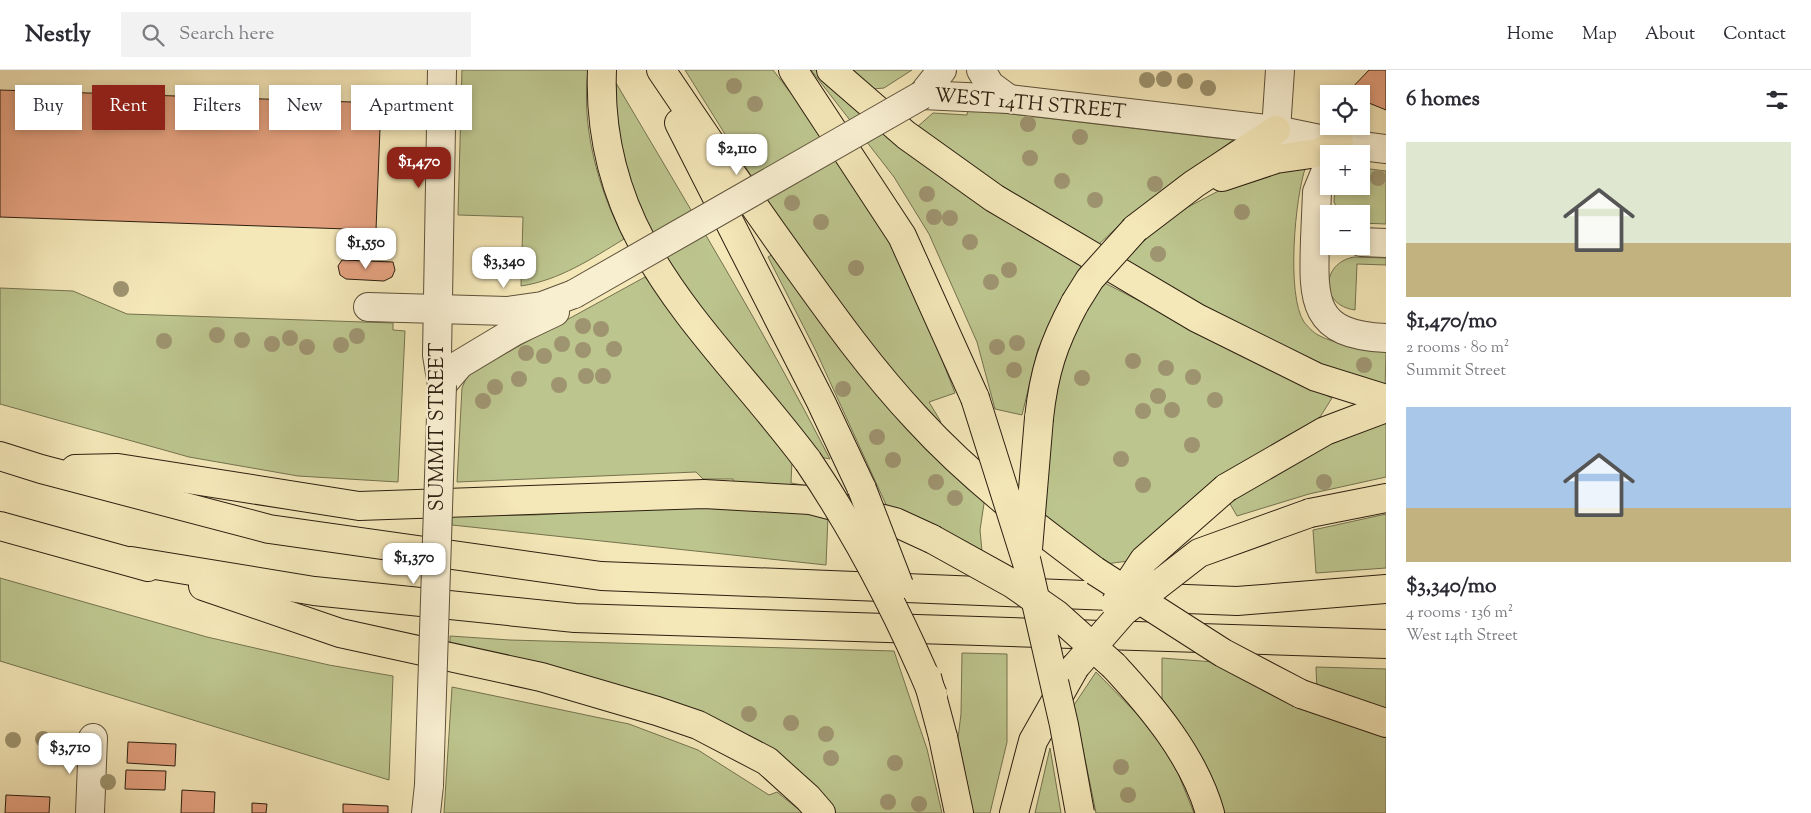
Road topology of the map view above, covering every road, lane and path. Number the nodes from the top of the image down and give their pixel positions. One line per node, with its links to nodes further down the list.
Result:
1 (442, 70): 25 (street, SUMMIT STREET)
2 (602, 70): 39 (highway, bridge)
3 (653, 70): 39 (highway, bridge)
4 (661, 70): 40 (highway, bridge)
5 (793, 70): 35 (highway, bridge)
6 (831, 70): 28 (highway)
7 (942, 70): 10 (street)
8 (981, 70): 11 (street)
9 (1280, 70): 12 (street)
10 (922, 95): 11 (street, WEST 14TH STREET); 23 (street, WEST 14TH STREET, bridge)
11 (1009, 99): 12 (street, WEST 14TH STREET)
12 (1276, 130): 13 (street, WEST 14TH STREET); 17 (highway)
13 (1320, 147)
14 (1386, 149): 15 (street, WEST 14TH STREET)
15 (1370, 150)
16 (1320, 153): 17 (highway)
17 (1194, 184): 35 (highway, bridge)
18 (1320, 185): 19 (street)
19 (1320, 221)
20 (1370, 242): 21 (street)
21 (1386, 243)
22 (1320, 253): 26 (street)
23 (574, 294): 25 (street, WEST 14TH STREET); 27 (street, WEST 14TH STREET)
24 (368, 308): 25 (street, WEST 14TH STREET)
25 (438, 310): 27 (street, SUMMIT STREET)
26 (1386, 338)
27 (442, 385): 43 (street, SUMMIT STREET, bridge)
28 (1386, 399)
29 (1386, 408): 38 (highway, bridge)
30 (0, 456): 31 (highway)
31 (41, 469): 36 (highway); 48 (highway, bridge)
32 (1386, 498): 38 (highway, bridge)
33 (0, 526): 34 (highway)
34 (131, 561): 37 (highway); 44 (highway)
35 (1027, 563): 47 (highway, bridge)
36 (1386, 589)
37 (1379, 642)
38 (1075, 666): 46 (highway, bridge)
39 (932, 695): 45 (highway, bridge)
40 (1386, 723)
41 (93, 738): 42 (street)
42 (90, 813)
43 (426, 813)
44 (821, 813)
45 (960, 813)
46 (1014, 813)
47 (1080, 813)
48 (1210, 813)

